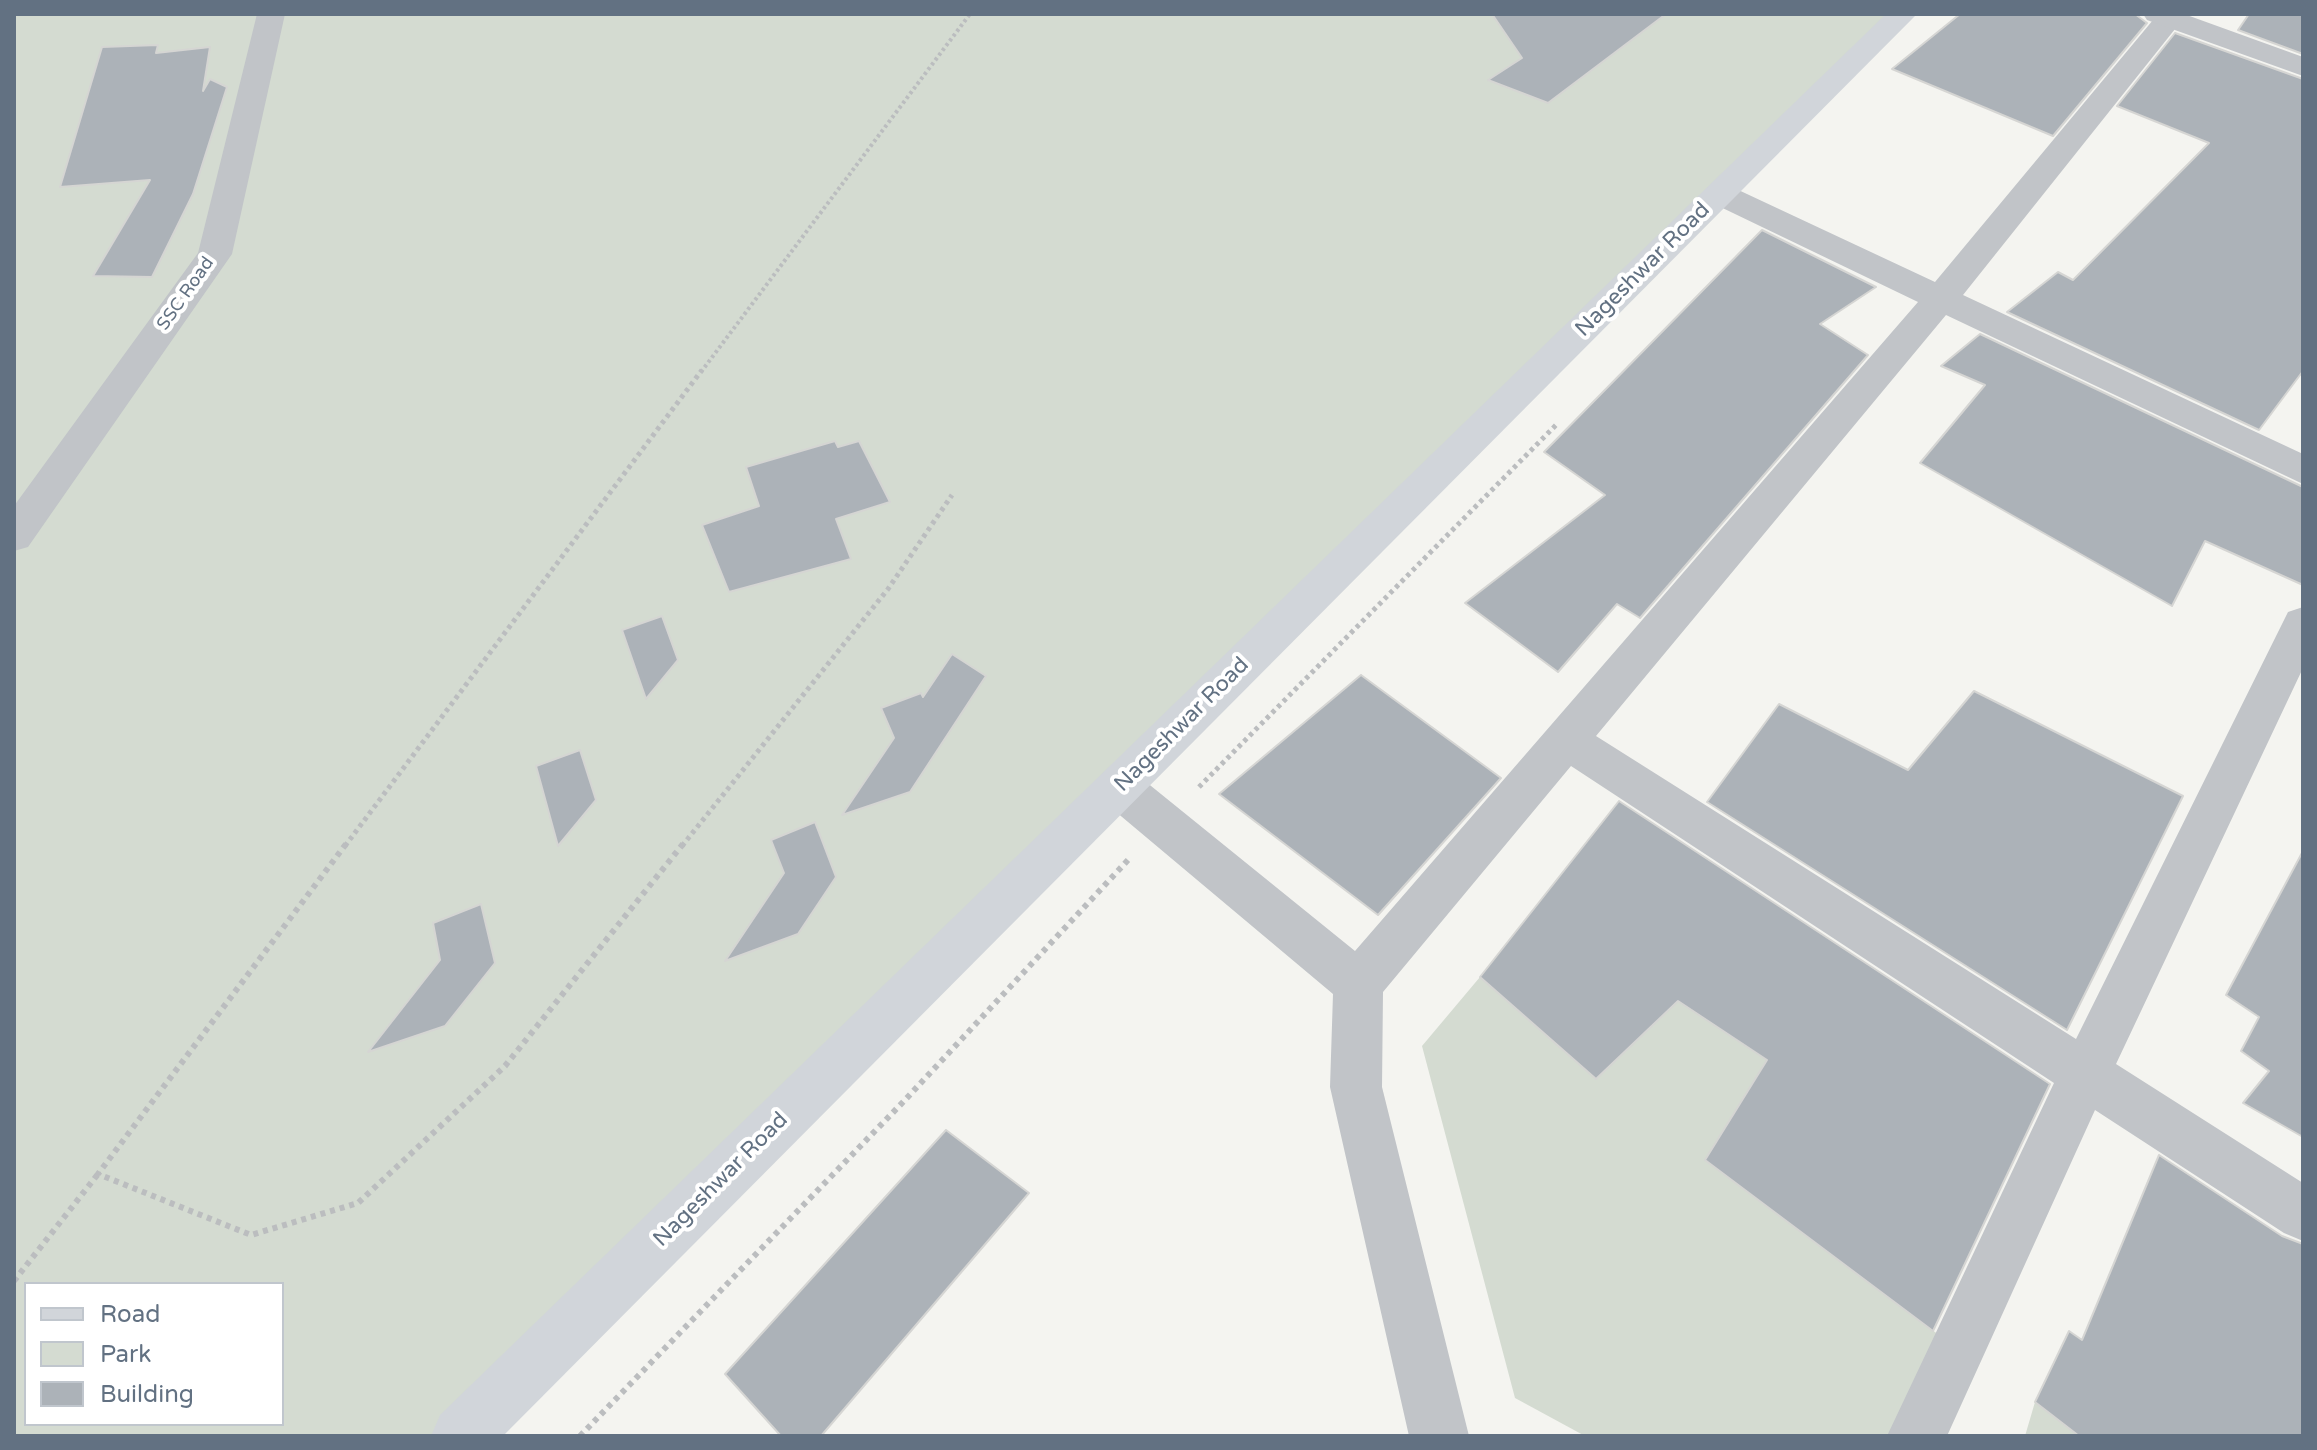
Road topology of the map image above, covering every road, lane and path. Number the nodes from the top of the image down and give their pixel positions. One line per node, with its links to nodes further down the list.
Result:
1 (271, 14): 11 (street, SSC Road)
2 (970, 14): 18 (path)
3 (1903, 14): 6 (main road, Nageshwar Road)
4 (2167, 16): 5 (street); 7 (street)
5 (2303, 67)
6 (1720, 194): 7 (street); 14 (main road, Nageshwar Road)
7 (1941, 298): 9 (street); 13 (street)
8 (1563, 418): 15 (path)
9 (2303, 470)
10 (952, 495): 18 (path)
11 (14, 536)
12 (2303, 624): 17 (street)
13 (1565, 739): 16 (street); 17 (street)
14 (1119, 787): 15 (street); 21 (main road, Nageshwar Road)
15 (1163, 823): 16 (street); 22 (path)
16 (1358, 984): 23 (street)
17 (2085, 1074): 19 (street); 24 (street)
18 (98, 1174): 20 (path)
19 (2303, 1214)
20 (14, 1281)
21 (461, 1436)
22 (580, 1436)
23 (1439, 1436)
24 (1917, 1436)

